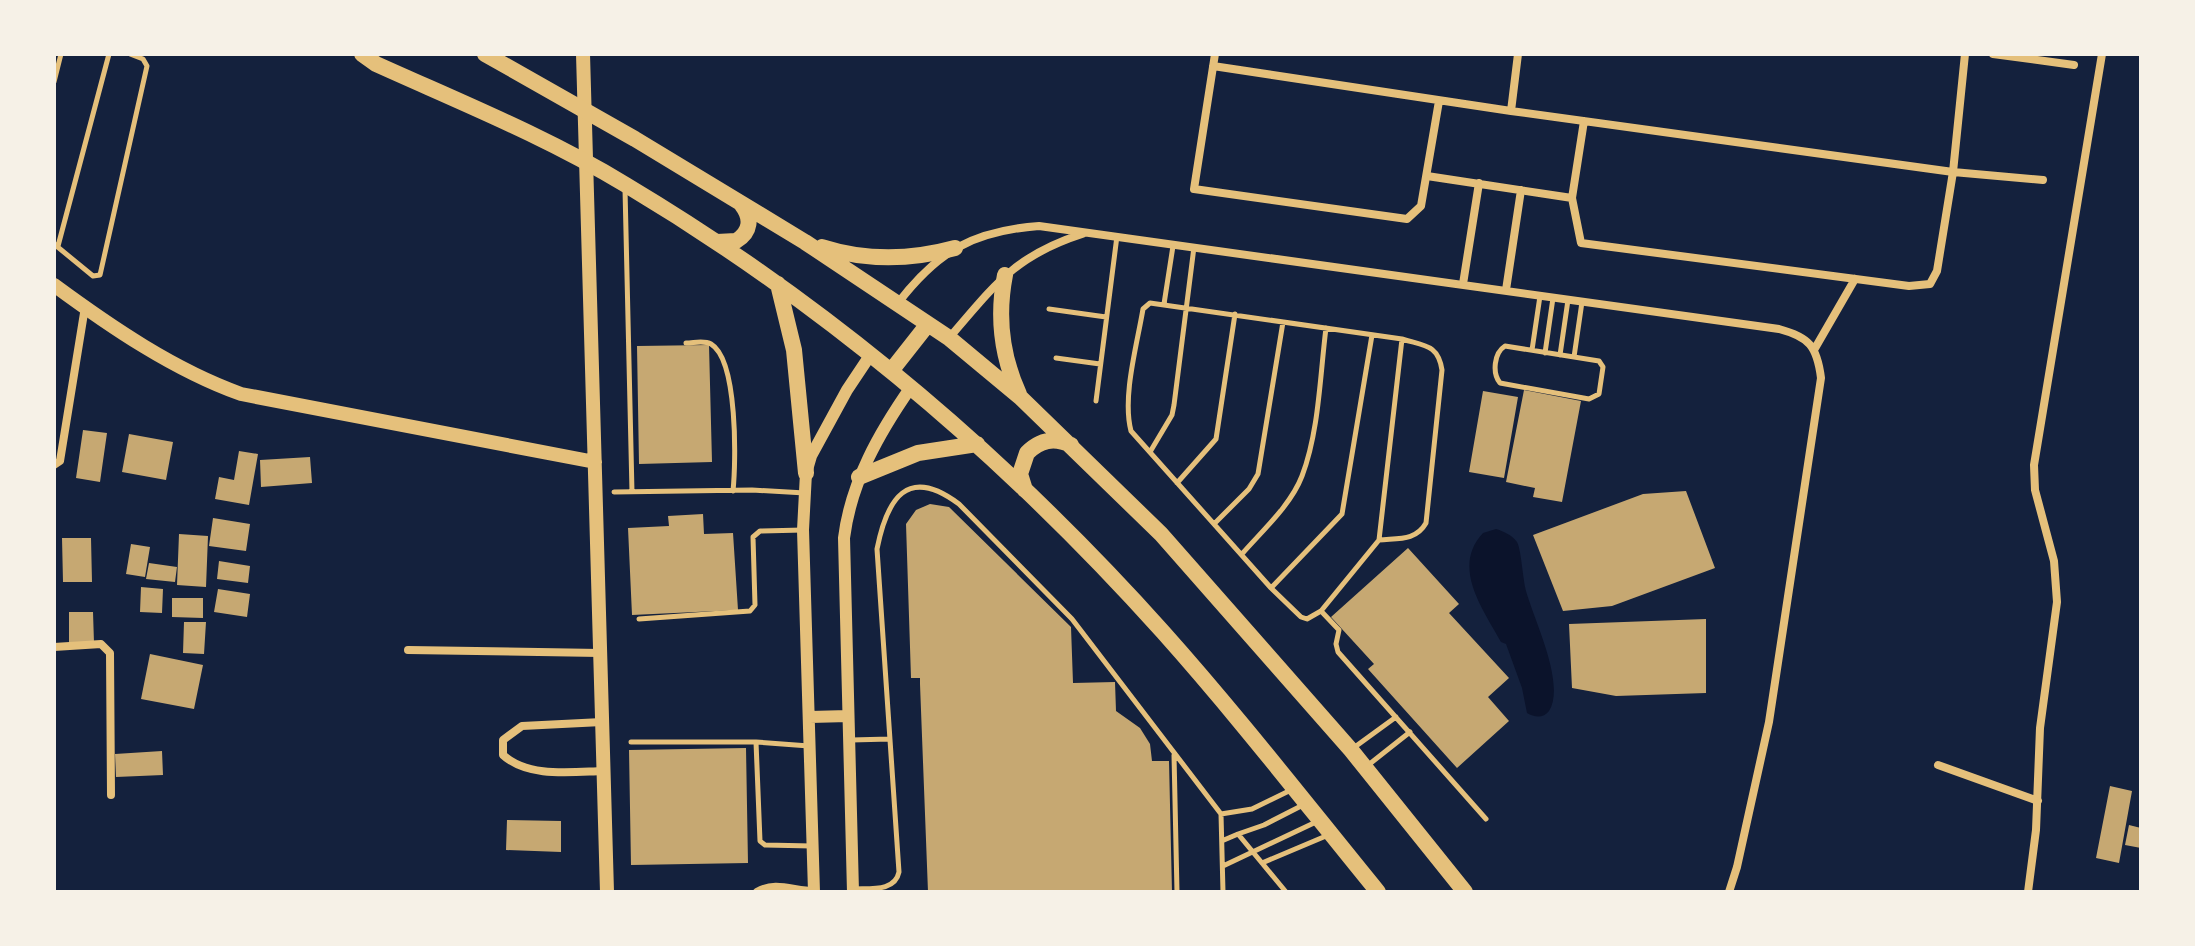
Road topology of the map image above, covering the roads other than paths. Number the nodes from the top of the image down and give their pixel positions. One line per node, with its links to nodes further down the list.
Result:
1 (61, 54): 14 (lane)
2 (109, 54): 31 (lane)
3 (130, 54): 31 (lane)
4 (362, 54): 22 (main road)
5 (485, 54): 25 (main road)
6 (583, 54): 73 (main road)
7 (1215, 54): 13 (street)
8 (1518, 54): 16 (street)
9 (1965, 54): 18 (street)
10 (1993, 54): 12 (street)
11 (2102, 54): 110 (street)
12 (2074, 65)
13 (1213, 66): 15 (street); 19 (street)
14 (54, 82)
15 (1439, 101): 16 (street); 19 (street)
16 (1511, 111): 17 (street)
17 (1584, 121): 18 (street); 24 (street)
18 (1953, 172): 20 (street); 35 (street)
19 (1427, 176): 21 (street)
20 (2043, 180)
21 (1479, 183): 23 (street); 37 (street)
22 (625, 184): 28 (main road); 80 (lane)
23 (1521, 190): 24 (street); 39 (street)
24 (1572, 198): 35 (street)
25 (741, 203): 28 (main road); 29 (main road)
26 (1086, 232): 27 (street); 33 (street); 34 (street)
27 (1117, 236): 30 (street); 50 (lane)
28 (717, 242): 36 (main road)
29 (805, 242): 33 (main road); 44 (main road)
30 (1173, 244): 32 (street); 45 (lane)
31 (56, 245)
32 (1194, 247): 37 (street); 47 (lane)
33 (955, 248): 44 (street)
34 (1005, 275): 55 (street); 68 (main road)
35 (1855, 279): 59 (street)
36 (778, 284): 61 (main road); 75 (main road)
37 (1463, 284): 39 (street)
38 (54, 285): 46 (main road)
39 (1506, 290): 40 (street)
40 (1540, 295): 41 (street); 58 (lane)
41 (1553, 296): 42 (street); 60 (lane)
42 (1568, 298): 43 (street); 62 (lane)
43 (1582, 301): 59 (street); 63 (lane)
44 (898, 303): 52 (main road)
45 (1164, 304): 47 (lane); 72 (lane)
46 (85, 307): 73 (main road); 74 (street)
47 (1185, 307): 49 (lane); 72 (lane)
48 (1049, 309): 50 (lane)
49 (1235, 314): 51 (lane); 77 (lane)
50 (1106, 317): 65 (lane)
51 (1283, 322): 53 (lane); 83 (lane)
52 (928, 324): 55 (main road); 66 (main road)
53 (1326, 328): 54 (lane); 86 (lane)
54 (1372, 335): 56 (lane); 87 (lane)
55 (949, 338): 68 (main road)
56 (1402, 339): 85 (lane); 85 (lane)
57 (686, 343): 78 (lane)
58 (1532, 350): 60 (lane); 63 (lane)
59 (1814, 350): 132 (street)
60 (1545, 353): 62 (lane)
61 (871, 354): 66 (main road); 75 (street)
62 (1560, 355): 63 (lane)
63 (1574, 357)
64 (1056, 358): 65 (lane)
65 (1100, 364): 69 (lane)
66 (891, 371): 67 (main road)
67 (911, 387): 70 (main road); 76 (street)
68 (1020, 397): 71 (main road)
69 (1096, 401)
70 (977, 444): 76 (main road); 82 (main road)
71 (1074, 447): 82 (main road); 103 (main road)
72 (1150, 452): 77 (lane)
73 (595, 462): 92 (main road)
74 (54, 465)
75 (806, 473): 81 (street)
76 (859, 477): 93 (street)
77 (1177, 483): 83 (lane)
78 (733, 491): 80 (lane); 81 (lane)
79 (614, 492): 80 (lane)
80 (632, 492)
81 (805, 493): 84 (street)
82 (1028, 495): 108 (main road)
83 (1214, 524): 86 (lane)
84 (803, 530): 89 (lane); 94 (street)
85 (1379, 540): 88 (lane)
86 (1242, 554): 87 (lane)
87 (1271, 588): 88 (lane)
88 (1321, 611): 95 (lane)
89 (639, 619)
90 (54, 647): 109 (street)
91 (408, 650): 92 (street)
92 (600, 653): 96 (main road)
93 (848, 716): 94 (street); 99 (street)
94 (810, 717): 102 (street)
95 (1396, 717): 97 (lane); 103 (lane)
96 (602, 722): 107 (main road); 107 (street)
97 (1410, 732): 106 (lane); 113 (lane)
98 (890, 739): 99 (lane); 104 (lane); 123 (lane)
99 (849, 740): 123 (street)
100 (631, 742): 101 (lane)
101 (756, 742): 102 (lane); 118 (lane)
102 (811, 746): 118 (street)
103 (1351, 750): 106 (main road)
104 (1174, 754): 112 (lane); 127 (lane)
105 (1938, 765): 110 (street)
106 (1366, 767): 131 (main road)
107 (603, 771): 124 (main road)
108 (1294, 789): 111 (main road); 112 (lane)
109 (111, 795)
110 (2038, 801): 133 (street)
111 (1306, 804): 114 (main road); 115 (lane)
112 (1221, 814): 117 (lane)
113 (1486, 819)
114 (1319, 820): 116 (main road); 119 (lane)
115 (1238, 834): 117 (lane); 119 (lane)
116 (1331, 834): 120 (lane); 130 (main road)
117 (1224, 840): 121 (lane)
118 (813, 846): 122 (street)
119 (1252, 852): 120 (lane); 121 (lane)
120 (1262, 863): 129 (lane)
121 (1223, 866): 128 (lane)
122 (814, 891): 126 (street)
123 (853, 891)
124 (607, 892)
125 (757, 892): 126 (street)
126 (798, 892)
127 (1177, 892)
128 (1223, 892)
129 (1286, 892)
130 (1378, 892)
131 (1465, 892)
132 (1729, 892)
133 (2028, 892)

